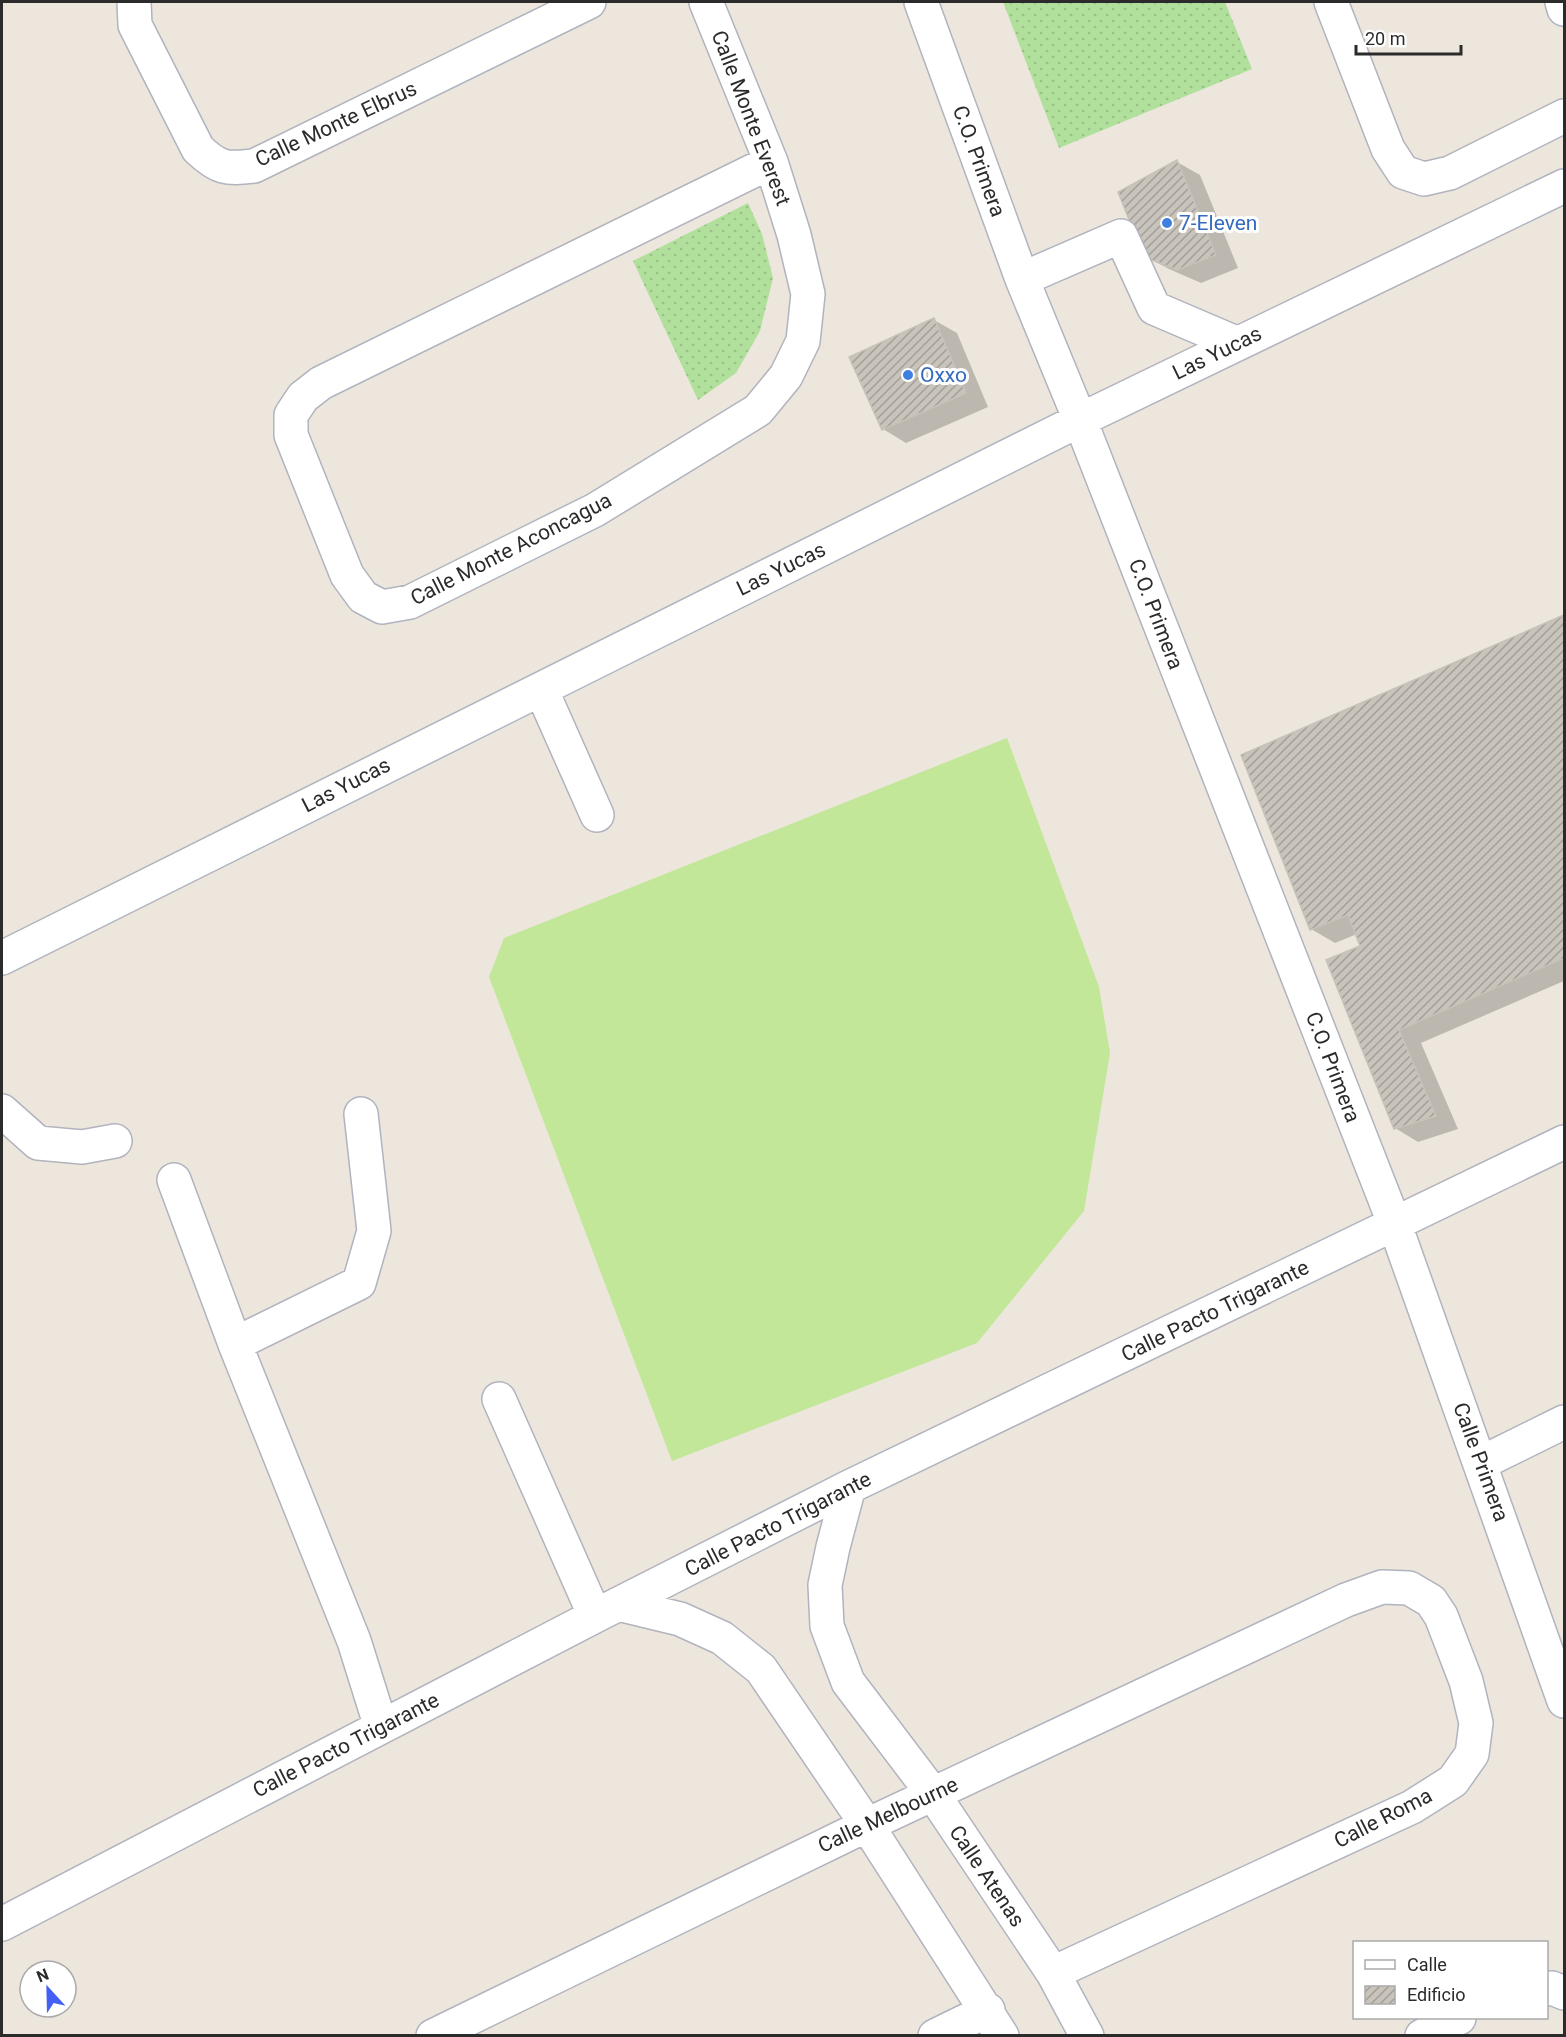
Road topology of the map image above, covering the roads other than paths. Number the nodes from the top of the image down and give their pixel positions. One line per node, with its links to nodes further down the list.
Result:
1 (134, 2): 2 (street, Calle Monte Elbrus)
2 (589, 2)
3 (706, 2): 9 (street, Calle Monte Everest)
4 (921, 2): 12 (street, C.O. Primera)
5 (1331, 2): 8 (street)
6 (1562, 2): 7 (street)
7 (1564, 9)
8 (1564, 116)
9 (771, 162): 11 (street, Calle Monte Everest); 11 (street, Calle Monte Aconcagua)
10 (1564, 186): 13 (street, Las Yucas)
11 (794, 235)
12 (1022, 279): 13 (street); 14 (street, C.O. Primera)
13 (1236, 343): 14 (street, Las Yucas)
14 (1080, 420): 15 (street, Las Yucas); 23 (street, C.O. Primera)
15 (540, 689): 16 (street); 17 (street, Las Yucas)
16 (597, 815)
17 (2, 958)
18 (2, 1111): 20 (street)
19 (361, 1114): 24 (street)
20 (115, 1141)
21 (1564, 1142): 23 (street, Calle Pacto Trigarante)
22 (174, 1180): 24 (street)
23 (1395, 1225): 27 (street, Calle Primera); 28 (street, Calle Pacto Trigarante)
24 (235, 1344): 32 (street)
25 (499, 1399): 30 (street)
26 (1564, 1422): 27 (street)
27 (1481, 1463): 31 (street, Calle Primera)
28 (849, 1488): 30 (street, Calle Pacto Trigarante); 33 (street, Calle Atenas)
29 (1346, 1600): 33 (street, Calle Melbourne); 36 (street, Calle Roma)
30 (607, 1610): 32 (street, Calle Pacto Trigarante); 34 (street)
31 (1563, 1693)
32 (381, 1727): 35 (street, Calle Pacto Trigarante)
33 (933, 1794): 34 (street, Calle Melbourne); 36 (street, Calle Atenas)
34 (867, 1825): 40 (street); 41 (street, Calle Melbourne)
35 (2, 1924)
36 (1053, 1973): 43 (street, Calle Atenas)
37 (1548, 1989): 38 (street)
38 (1564, 1993)
39 (1457, 2019): 44 (street)
40 (995, 2023): 42 (street)
41 (433, 2036)
42 (935, 2036)
43 (1087, 2036)
44 (1422, 2036)

